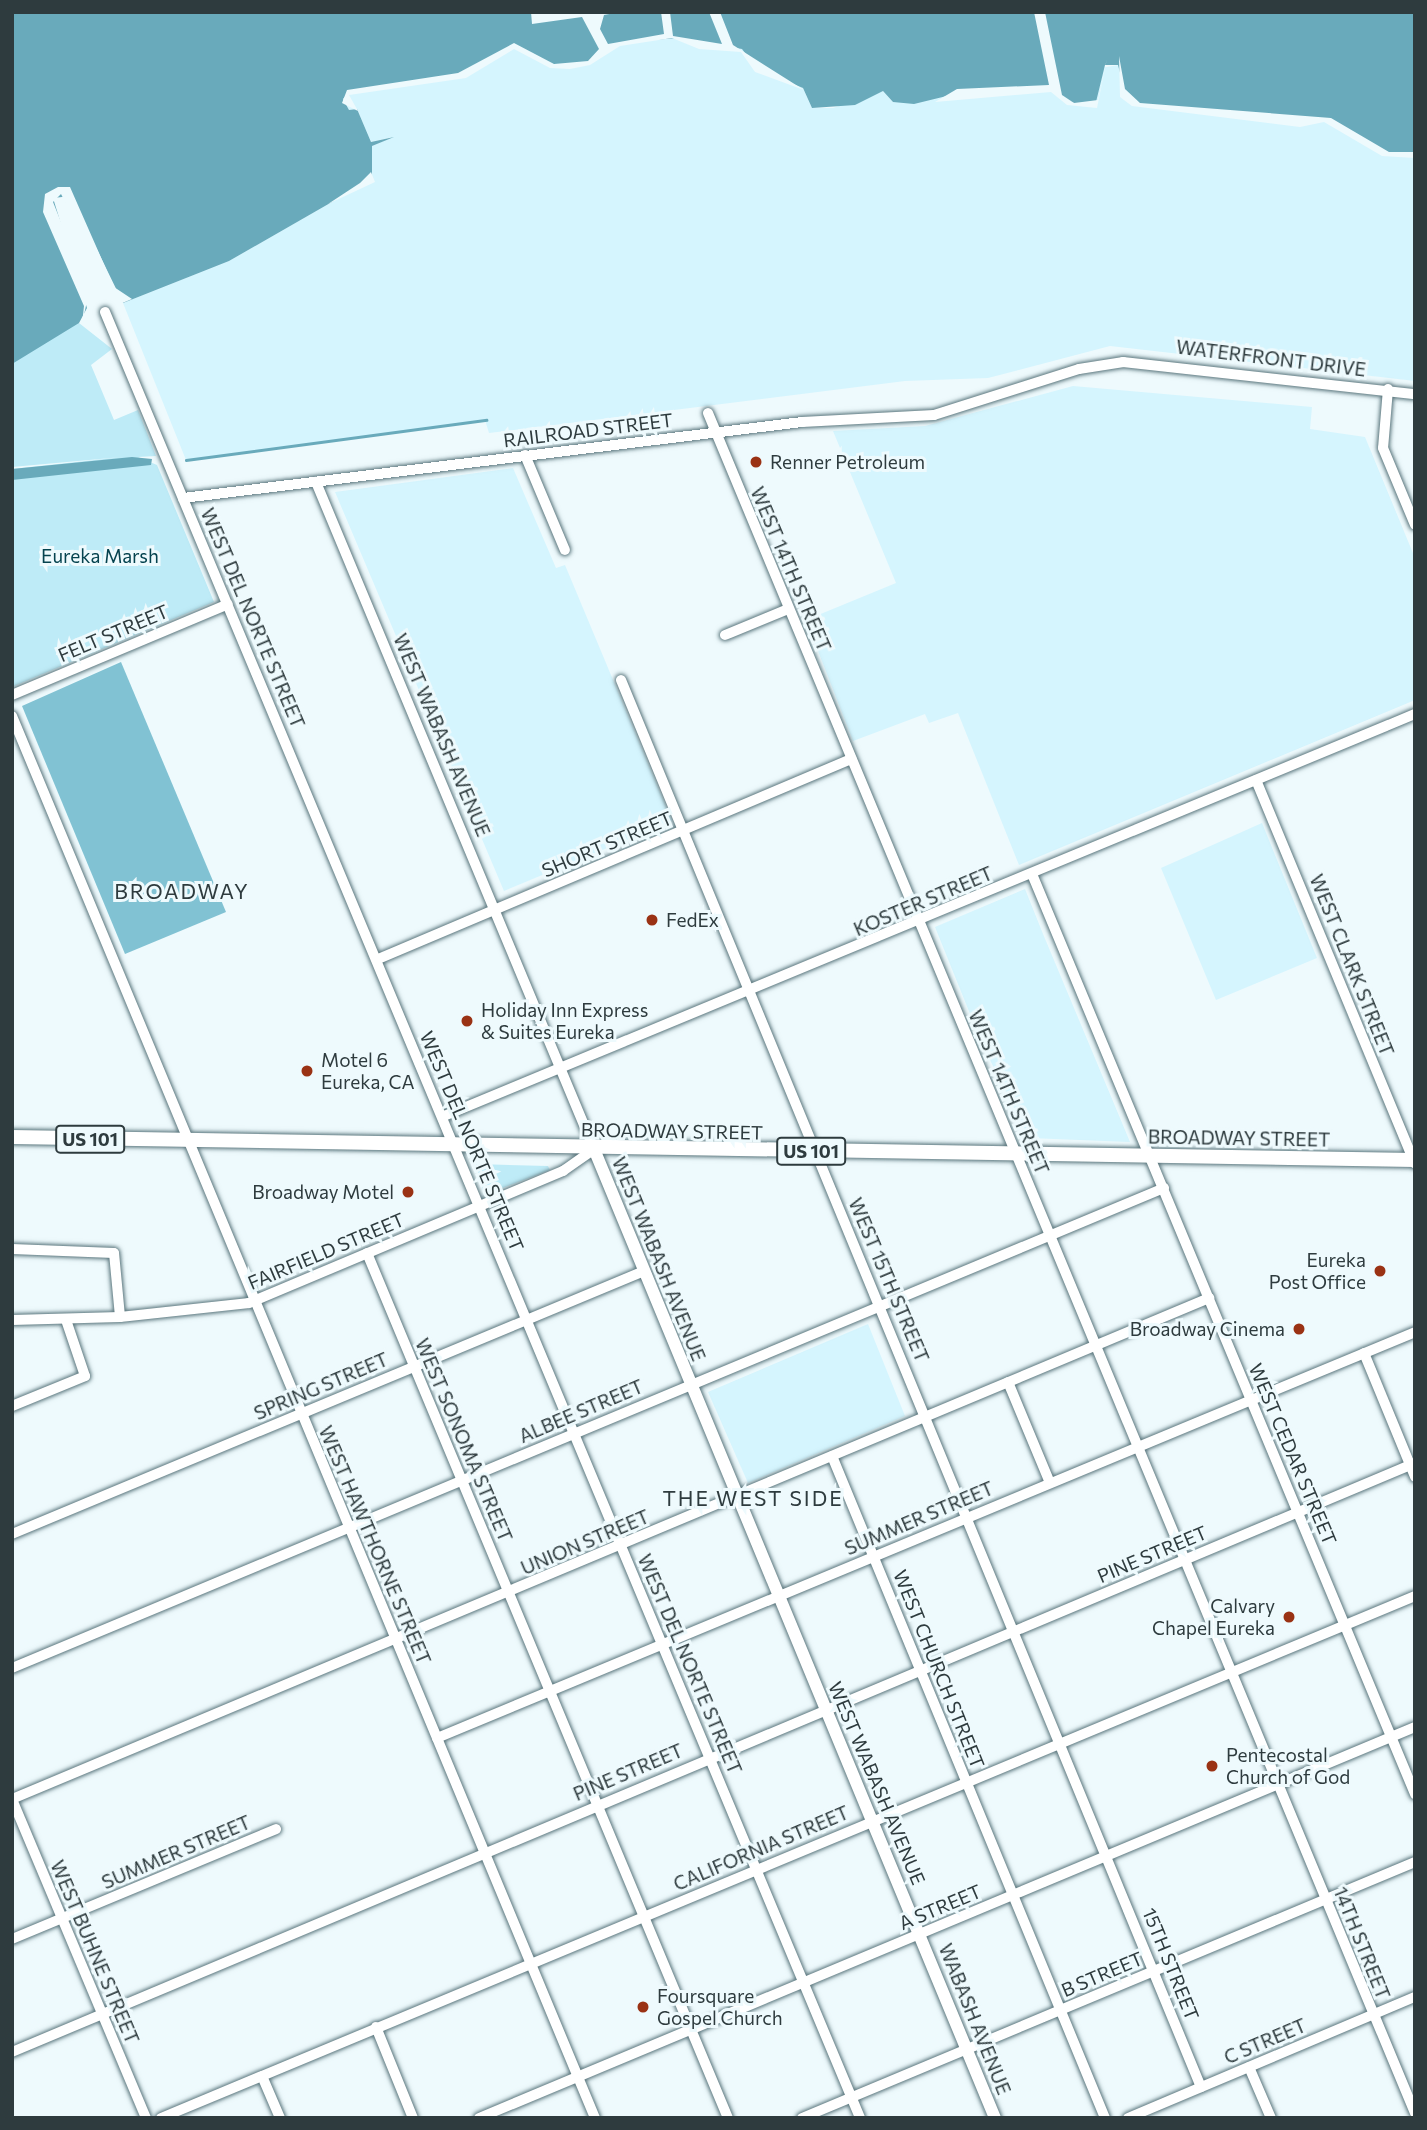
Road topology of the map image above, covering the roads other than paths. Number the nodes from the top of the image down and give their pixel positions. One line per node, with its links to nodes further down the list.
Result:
1 (105, 312): 9 (street, WEST DEL NORTE STREET)
2 (1388, 389): 3 (street, WATERFRONT DRIVE); 4 (street, WATERFRONT DRIVE); 10 (street)
3 (1415, 394)
4 (996, 396): 6 (street, RAILROAD STREET)
5 (708, 413): 6 (street, WEST 14TH STREET)
6 (715, 432): 7 (street, RAILROAD STREET); 13 (street, WEST 14TH STREET)
7 (525, 455): 8 (street, RAILROAD STREET); 11 (street)
8 (316, 482): 9 (street, RAILROAD STREET); 23 (street, WEST WABASH AVENUE)
9 (183, 498): 12 (street, WEST DEL NORTE STREET)
10 (1415, 525)
11 (565, 550)
12 (228, 604): 16 (street, FELT STREET); 25 (street, WEST DEL NORTE STREET)
13 (788, 608): 14 (street); 19 (street, WEST 14TH STREET)
14 (725, 635)
15 (621, 680): 21 (street, WEST 15TH STREET)
16 (12, 695)
17 (1415, 714): 20 (street, KOSTER STREET)
18 (12, 716): 30 (street, WEST HAWTHORNE STREET)
19 (850, 760): 21 (street, SHORT STREET); 24 (street, WEST 14TH STREET)
20 (1256, 780): 22 (street, KOSTER STREET); 36 (street, WEST CLARK STREET)
21 (684, 831): 23 (street, SHORT STREET); 26 (street, WEST 15TH STREET)
22 (1032, 874): 24 (street, KOSTER STREET); 35 (street, WEST CEDAR STREET)
23 (494, 911): 25 (street, SHORT STREET); 27 (street, WEST WABASH AVENUE)
24 (919, 922): 26 (street, KOSTER STREET); 34 (street, WEST 14TH STREET)
25 (378, 959): 28 (street, WEST DEL NORTE STREET)
26 (750, 991): 27 (street, KOSTER STREET); 33 (street, WEST 15TH STREET)
27 (560, 1069): 28 (street, KOSTER STREET); 32 (street, WEST WABASH AVENUE)
28 (444, 1116): 31 (street, WEST DEL NORTE STREET)
29 (12, 1137): 30 (highway, BROADWAY STREET / US 101)
30 (189, 1140): 31 (highway, BROADWAY STREET / US 101); 44 (street, WEST HAWTHORNE STREET)
31 (456, 1146): 32 (highway, BROADWAY STREET / US 101); 38 (street, WEST DEL NORTE STREET)
32 (594, 1149): 33 (highway, BROADWAY STREET / US 101); 38 (street, FAIRFIELD STREET); 42 (main road, WEST WABASH AVENUE)
33 (816, 1151): 34 (highway, BROADWAY STREET / US 101); 45 (street, WEST 15TH STREET)
34 (1015, 1153): 35 (highway, BROADWAY STREET / US 101); 39 (street, WEST 14TH STREET)
35 (1150, 1156): 36 (highway, BROADWAY STREET / US 101); 37 (street, WEST CEDAR STREET)
36 (1414, 1161)
37 (1164, 1188): 39 (street, ALBEE STREET); 43 (street, WEST CEDAR STREET)
38 (480, 1205): 41 (street, FAIRFIELD STREET); 47 (street, WEST DEL NORTE STREET)
39 (1050, 1236): 45 (street, ALBEE STREET); 51 (street, WEST 14TH STREET)
40 (12, 1249): 46 (street)
41 (367, 1253): 44 (street, FAIRFIELD STREET); 53 (street, WEST SONOMA STREET)
42 (644, 1271): 47 (street, SPRING STREET); 55 (main road, WEST WABASH AVENUE)
43 (1209, 1298): 51 (street, UNION STREET); 56 (street, WEST CEDAR STREET)
44 (253, 1302): 46 (street, FAIRFIELD STREET); 58 (street, WEST HAWTHORNE STREET)
45 (881, 1306): 55 (street, ALBEE STREET); 59 (street, WEST 15TH STREET)
46 (120, 1317): 49 (street, FAIRFIELD STREET)
47 (527, 1319): 53 (street, SPRING STREET); 60 (street, WEST DEL NORTE STREET)
48 (12, 1320): 49 (street, FAIRFIELD STREET)
49 (66, 1320): 57 (street)
50 (1415, 1332): 52 (street, SUMMER STREET)
51 (1095, 1346): 54 (street, UNION STREET); 61 (street, WEST 14TH STREET)
52 (1364, 1353): 56 (street, SUMMER STREET); 63 (street)
53 (414, 1366): 58 (street, SPRING STREET); 65 (street, WEST SONOMA STREET)
54 (1008, 1382): 59 (street, UNION STREET); 66 (street)
55 (690, 1385): 60 (street, ALBEE STREET); 67 (main road, WEST WABASH AVENUE)
56 (1251, 1399): 61 (street, SUMMER STREET); 68 (street, WEST CEDAR STREET)
57 (12, 1406)
58 (301, 1414): 70 (street, WEST HAWTHORNE STREET); 71 (street, SPRING STREET)
59 (927, 1416): 62 (street, UNION STREET); 69 (street, WEST 15TH STREET)
60 (575, 1433): 65 (street, ALBEE STREET); 72 (street, WEST DEL NORTE STREET)
61 (1136, 1448): 66 (street, SUMMER STREET); 74 (street, WEST 14TH STREET)
62 (832, 1456): 67 (street, UNION STREET); 73 (street, WEST CHURCH STREET)
63 (1412, 1464): 64 (street); 68 (street, PINE STREET)
64 (1415, 1477)
65 (462, 1480): 70 (street, ALBEE STREET); 75 (street, WEST SONOMA STREET)
66 (1050, 1483): 69 (street, SUMMER STREET)
67 (737, 1497): 72 (street, UNION STREET); 76 (main road, WEST WABASH AVENUE)
68 (1298, 1511): 74 (street, PINE STREET); 78 (street, WEST CEDAR STREET)
69 (968, 1517): 73 (street, SUMMER STREET); 79 (street, WEST 15TH STREET)
70 (349, 1528): 80 (street, WEST HAWTHORNE STREET); 82 (street, ALBEE STREET)
71 (12, 1534)
72 (622, 1545): 75 (street, UNION STREET); 81 (street, WEST DEL NORTE STREET)
73 (874, 1556): 76 (street, SUMMER STREET); 83 (street, WEST CHURCH STREET)
74 (1184, 1559): 79 (street, PINE STREET); 84 (street, WEST 14TH STREET)
75 (508, 1593): 80 (street, UNION STREET); 85 (street, WEST SONOMA STREET)
76 (778, 1596): 81 (street, SUMMER STREET); 86 (main road, WEST WABASH AVENUE)
77 (1415, 1596): 78 (street, CALIFORNIA STREET)
78 (1344, 1624): 84 (street, CALIFORNIA STREET); 88 (street, WEST CEDAR STREET)
79 (1015, 1630): 83 (street, PINE STREET); 90 (street, WEST 15TH STREET)
80 (396, 1640): 89 (street, WEST HAWTHORNE STREET); 95 (street, UNION STREET)
81 (663, 1643): 85 (street, SUMMER STREET); 91 (street, WEST DEL NORTE STREET)
82 (12, 1668)
83 (920, 1670): 86 (street, PINE STREET); 92 (street, WEST CHURCH STREET)
84 (1231, 1672): 90 (street, CALIFORNIA STREET); 93 (street, WEST 14TH STREET)
85 (549, 1690): 89 (street, SUMMER STREET); 96 (street, WEST SONOMA STREET)
86 (825, 1709): 91 (street, PINE STREET); 97 (main road, WEST WABASH AVENUE)
87 (1415, 1727): 88 (street, A STREET)
88 (1391, 1737): 93 (street, A STREET); 94 (street, WEST CEDAR STREET)
89 (437, 1738): 99 (street, WEST HAWTHORNE STREET)
90 (1062, 1742): 92 (street, CALIFORNIA STREET); 100 (street, WEST 15TH STREET)
91 (710, 1757): 96 (street, PINE STREET); 102 (street, WEST DEL NORTE STREET)
92 (967, 1782): 97 (street, CALIFORNIA STREET); 103 (street, WEST CHURCH STREET)
93 (1277, 1785): 100 (street, A STREET); 104 (street, 14TH STREET)
94 (1415, 1794)
95 (12, 1799): 106 (street, WEST BUHNE STREET)
96 (597, 1805): 99 (street, PINE STREET); 105 (street, WEST SONOMA STREET)
97 (872, 1821): 102 (street, CALIFORNIA STREET); 107 (main road, WEST WABASH AVENUE)
98 (276, 1829): 106 (street, SUMMER STREET)
99 (484, 1852): 109 (street, WEST HAWTHORNE STREET); 114 (street, PINE STREET)
100 (1108, 1854): 103 (street, A STREET); 110 (street, 15TH STREET)
101 (1415, 1862): 104 (street, B STREET)
102 (757, 1870): 105 (street, CALIFORNIA STREET); 111 (street, WEST DEL NORTE STREET)
103 (1014, 1895): 107 (street, A STREET); 113 (street, WEST CHURCH STREET)
104 (1325, 1899): 110 (street, B STREET); 115 (street, 14TH STREET)
105 (643, 1917): 109 (street, CALIFORNIA STREET); 117 (street, WEST SONOMA STREET)
106 (62, 1919): 108 (street, SUMMER STREET); 114 (street, WEST BUHNE STREET)
107 (919, 1935): 111 (street, A STREET); 118 (main road, WABASH AVENUE)
108 (12, 1939)
109 (531, 1964): 116 (street, CALIFORNIA STREET); 122 (street, WEST HAWTHORNE STREET)
110 (1155, 1971): 113 (street, B STREET); 123 (street, 15TH STREET)
111 (804, 1984): 117 (street, A STREET); 124 (street, WEST DEL NORTE STREET)
112 (1415, 1997): 115 (street, C STREET)
113 (1061, 2010): 118 (street, B STREET); 136 (street, WEST CHURCH STREET)
114 (103, 2014): 119 (street, PINE STREET); 126 (street, WEST BUHNE STREET)
115 (1372, 2015): 120 (street, C STREET); 125 (street, 14TH STREET)
116 (376, 2027): 121 (street, CALIFORNIA STREET); 129 (street)
117 (690, 2029): 122 (street, A STREET); 132 (street, WEST SONOMA STREET)
118 (967, 2049): 124 (street, B STREET); 135 (main road, WABASH AVENUE)
119 (12, 2052)
120 (1249, 2067): 123 (street, C STREET); 138 (street)
121 (262, 2076): 127 (street, CALIFORNIA STREET); 128 (street)
122 (578, 2077): 130 (street, A STREET); 131 (street, WEST HAWTHORNE STREET)
123 (1201, 2087): 137 (street, C STREET)
124 (852, 2097): 133 (street, B STREET); 134 (street, WEST DEL NORTE STREET)
125 (1415, 2113)
126 (146, 2118)
127 (160, 2118)
128 (279, 2118)
129 (413, 2118)
130 (479, 2118)
131 (595, 2118)
132 (728, 2118)
133 (802, 2118)
134 (860, 2118)
135 (995, 2118)
136 (1105, 2118)
137 (1128, 2118)
138 (1271, 2118)

